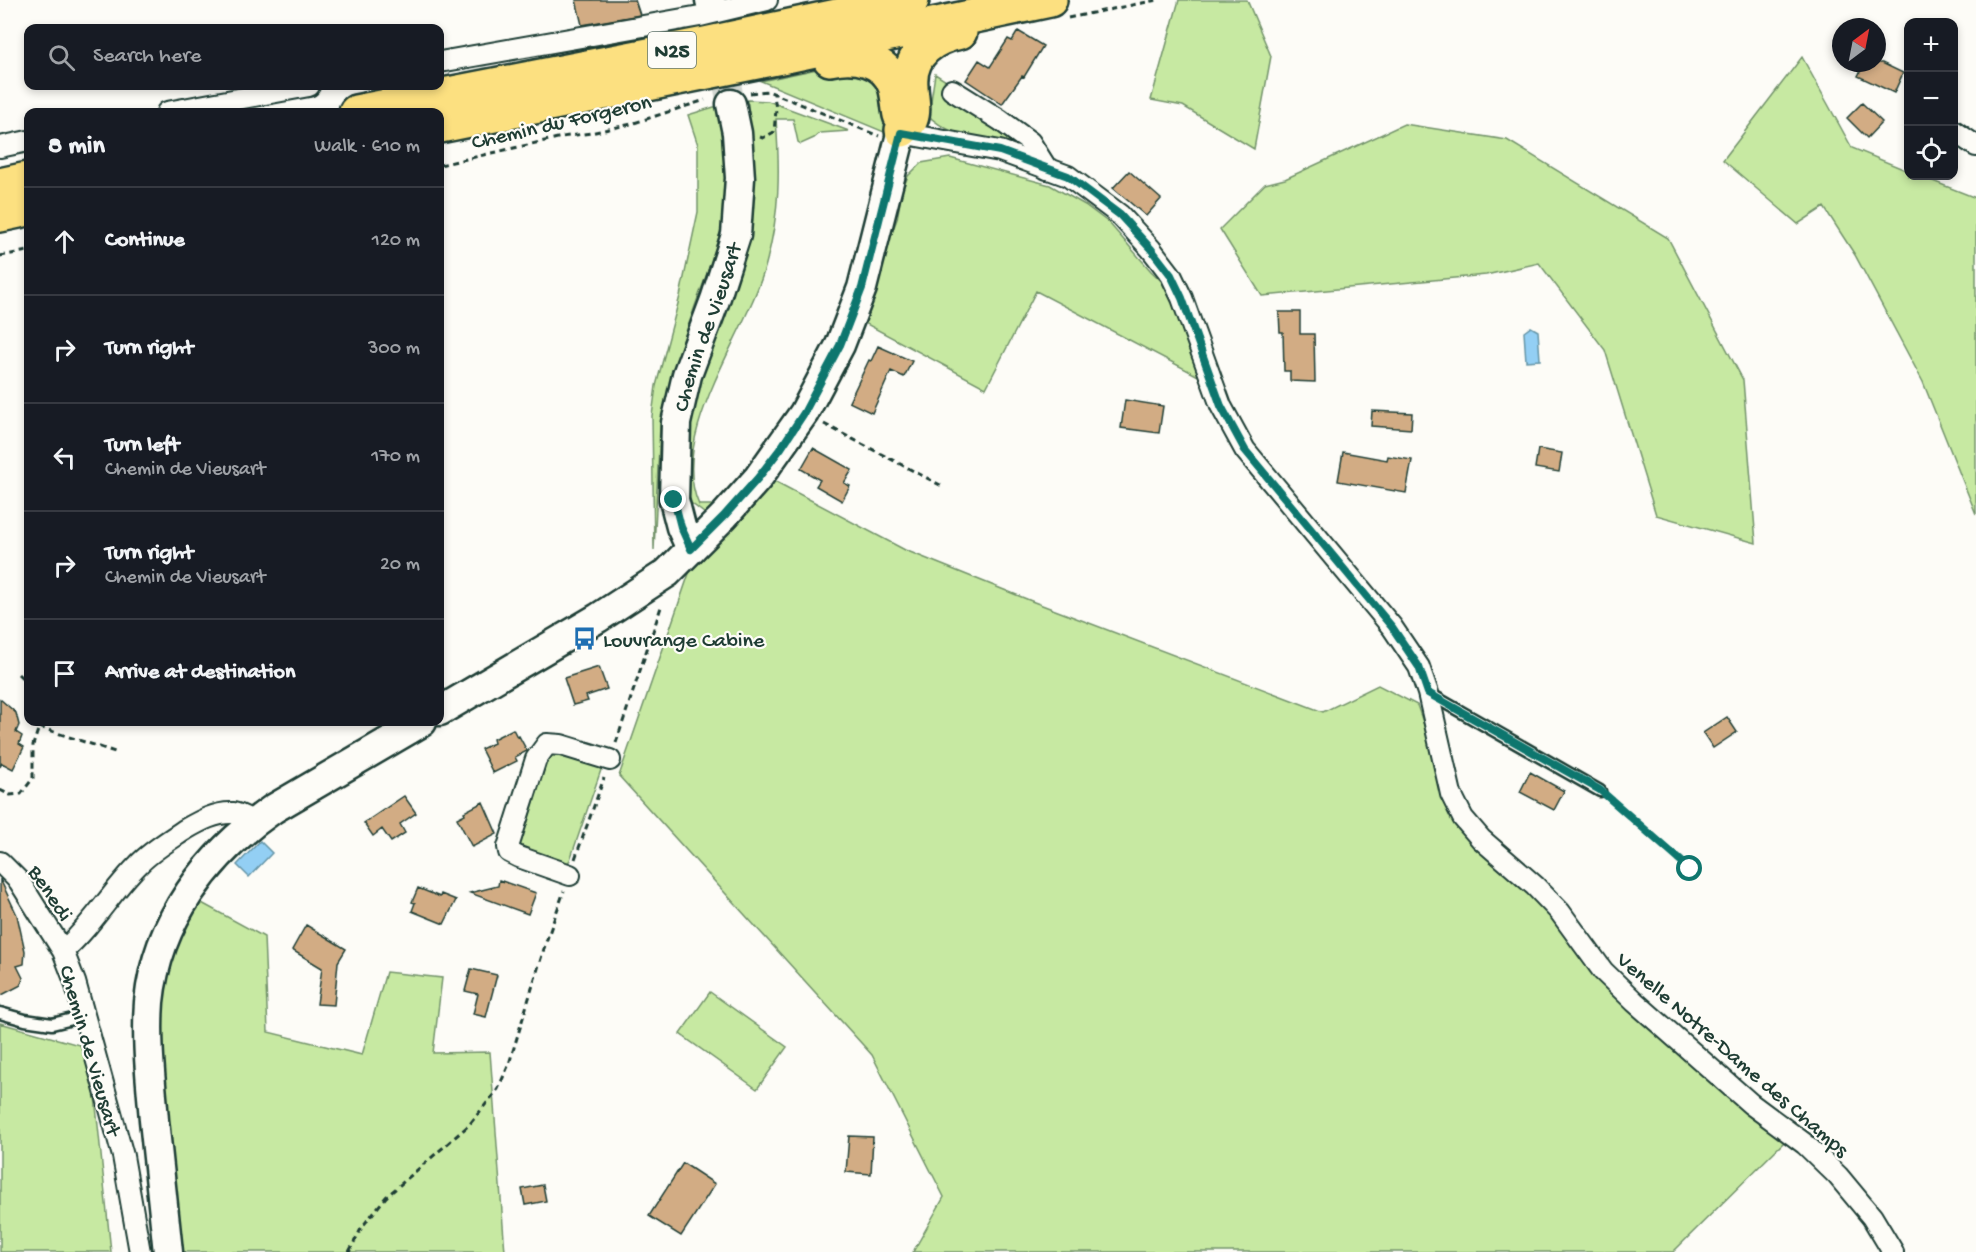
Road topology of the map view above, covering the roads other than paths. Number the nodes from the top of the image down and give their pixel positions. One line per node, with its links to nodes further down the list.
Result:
1 (767, 0): 7 (street)
2 (912, 0): 3 (highway, N25)
3 (845, 8): 12 (highway, N25)
4 (1012, 8): 5 (highway, N25); 6 (highway, N25); 15 (highway)
5 (1058, 9)
6 (791, 55): 13 (highway, N25); 15 (highway)
7 (444, 61)
8 (287, 90): 11 (street)
9 (951, 90): 19 (street)
10 (731, 104): 24 (street, Chemin de Vieusart)
11 (189, 108)
12 (377, 108)
13 (444, 125)
14 (1958, 133): 17 (street)
15 (900, 136): 19 (street, Venelle Notre-Dame des Champs); 24 (street)
16 (24, 142): 18 (street)
17 (1976, 146)
18 (0, 147)
19 (1047, 169): 25 (street, Venelle Notre-Dame des Champs)
20 (24, 180): 21 (highway)
21 (0, 185)
22 (24, 210): 23 (highway)
23 (0, 215)
24 (691, 549): 26 (street)
25 (1428, 693): 29 (lane); 38 (street, Venelle Notre-Dame des Champs)
26 (444, 709)
27 (415, 726): 30 (street, Chemin de Vieusart)
28 (610, 760): 32 (street)
29 (1600, 790)
30 (254, 822): 33 (street, Chemin de Vieusart); 37 (street, Chemin de Vieusart)
31 (0, 862): 33 (street, Benedi)
32 (570, 875)
33 (63, 951): 35 (street, Chemin de Vieusart)
34 (0, 1013): 35 (lane)
35 (85, 1016): 36 (street, Chemin de Vieusart)
36 (140, 1252)
37 (168, 1252)
38 (1893, 1252)

